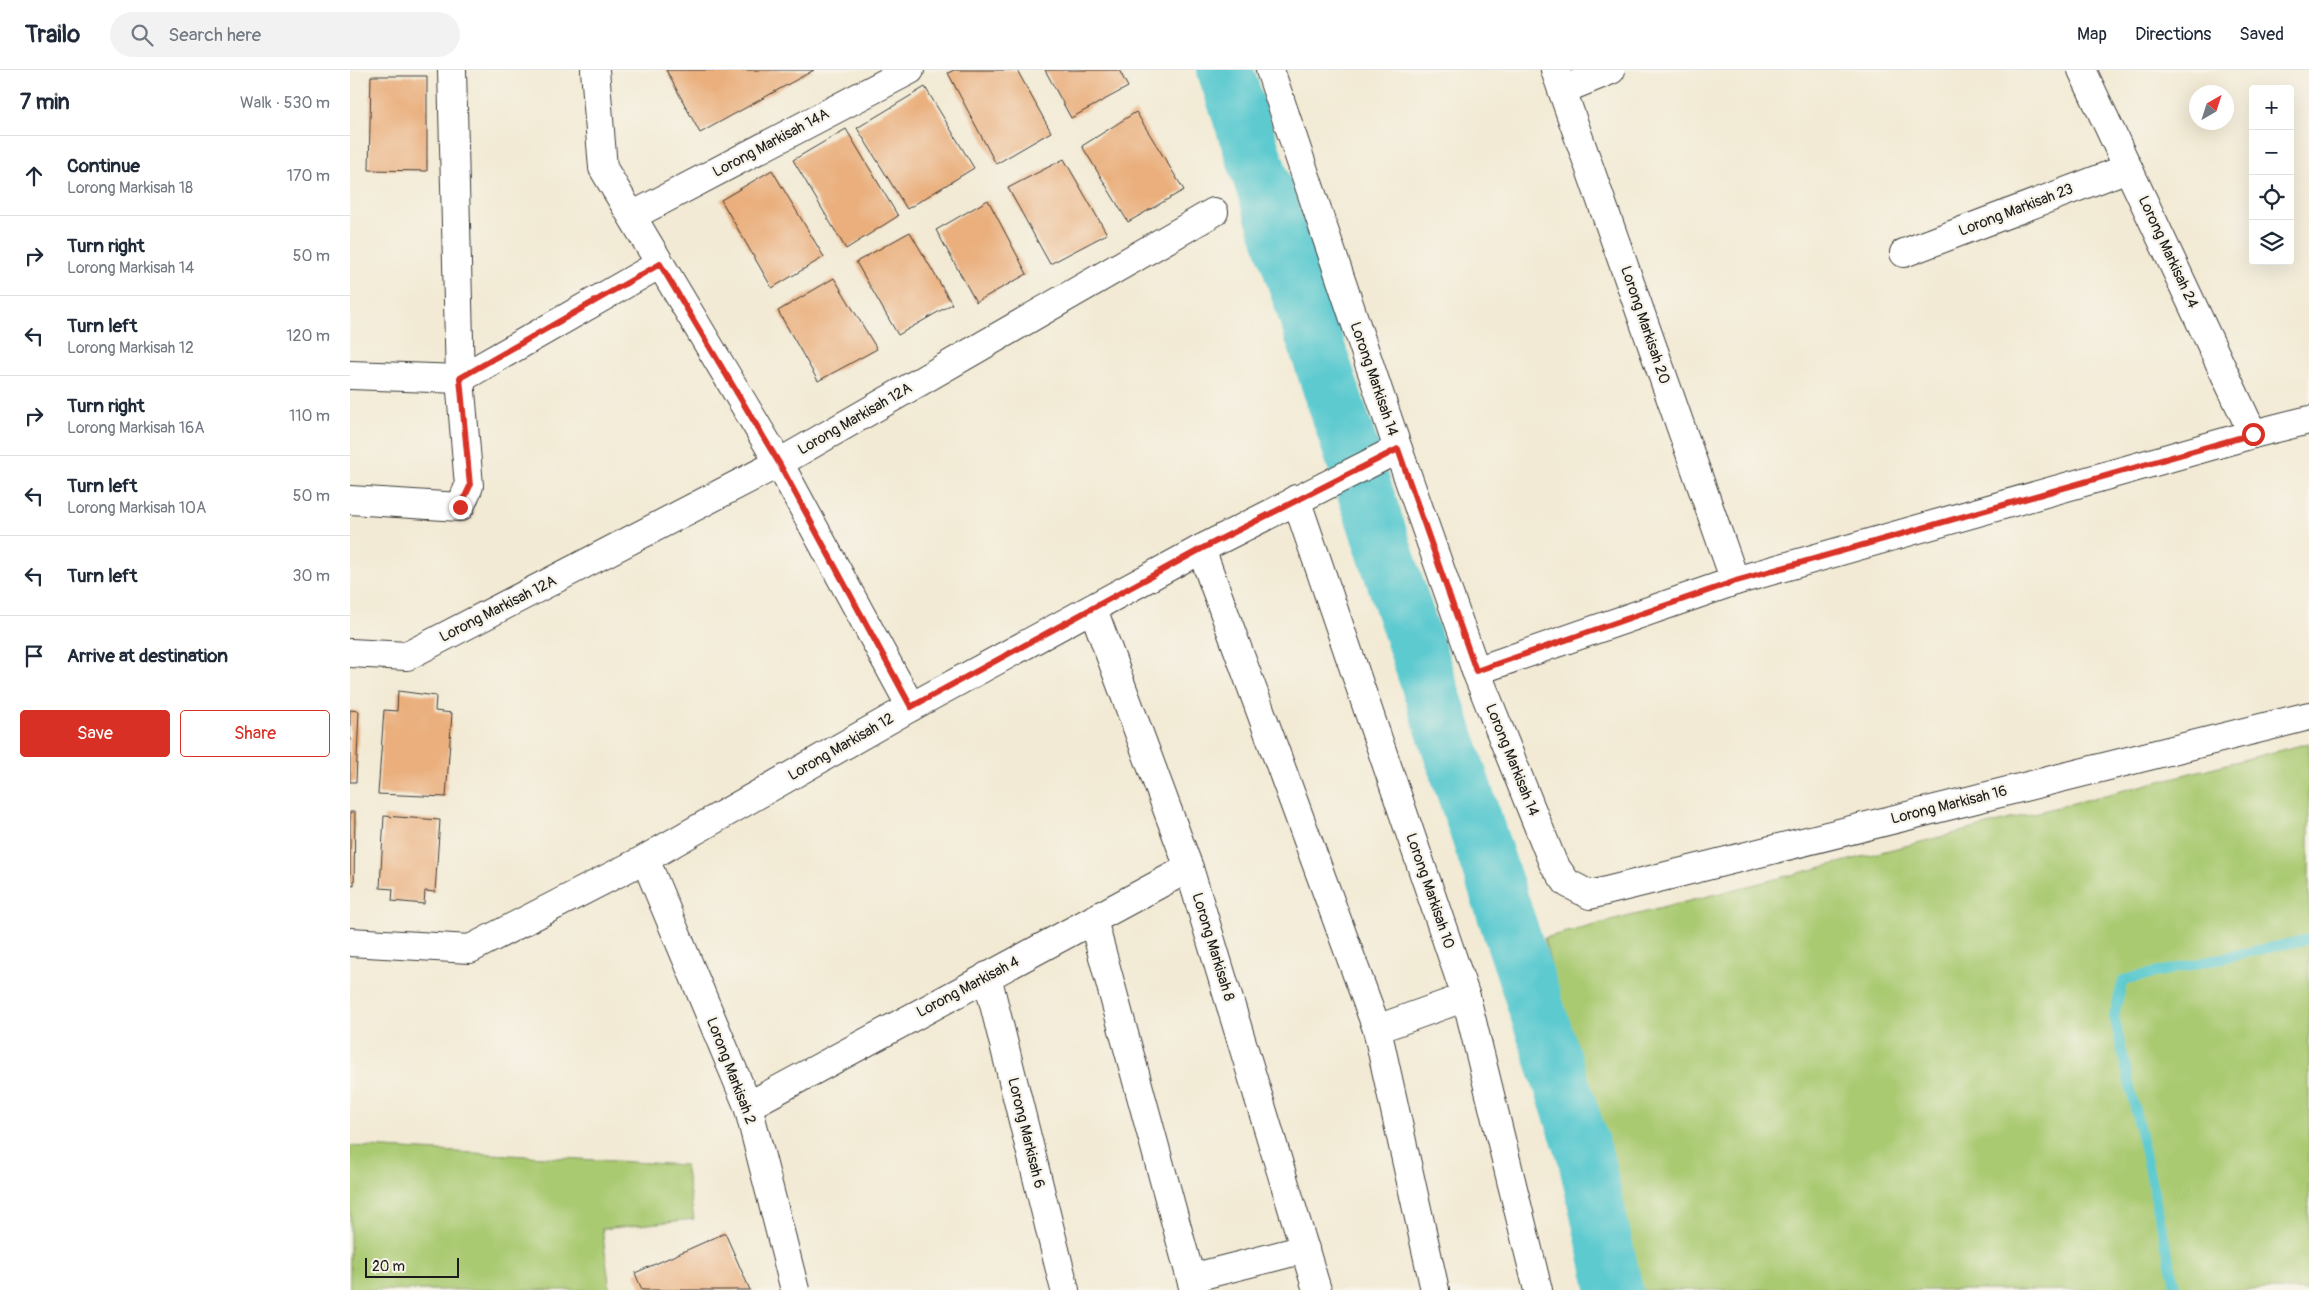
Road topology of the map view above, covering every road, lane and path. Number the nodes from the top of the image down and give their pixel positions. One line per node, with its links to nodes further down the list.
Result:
1 (452, 70): 14 (street)
2 (595, 70): 10 (street)
3 (910, 70): 10 (street, Lorong Markisah 14A)
4 (1270, 70): 17 (street, Lorong Markisah 14)
5 (1611, 70): 7 (street)
6 (2082, 70): 8 (street, Lorong Markisah 24)
7 (1559, 80): 22 (street, Lorong Markisah 20)
8 (2128, 168): 11 (street, Lorong Markisah 23); 16 (street, Lorong Markisah 24)
9 (1214, 212): 18 (street, Lorong Markisah 12A)
10 (632, 216): 12 (street)
11 (1904, 253)
12 (660, 264): 14 (street); 18 (street)
13 (350, 375): 14 (street)
14 (460, 378): 20 (street)
15 (2309, 420): 16 (street)
16 (2253, 434): 22 (street)
17 (1387, 454): 19 (street, Lorong Markisah 12); 25 (street, Lorong Markisah 14)
18 (779, 463): 24 (street, Lorong Markisah 12A); 26 (street)
19 (1296, 499): 21 (street, Lorong Markisah 12); 34 (street, Lorong Markisah 10)
20 (350, 500)
21 (1201, 549): 23 (street, Lorong Markisah 12); 35 (street)
22 (1736, 581): 25 (street)
23 (1093, 609): 26 (street, Lorong Markisah 12); 29 (street, Lorong Markisah 8)
24 (350, 653)
25 (1476, 671): 30 (street, Lorong Markisah 14)
26 (911, 707): 28 (street, Lorong Markisah 12)
27 (2309, 716): 30 (street, Lorong Markisah 16)
28 (645, 859): 32 (street, Lorong Markisah 12); 36 (street, Lorong Markisah 2)
29 (1189, 868): 31 (street, Lorong Markisah 4); 37 (street, Lorong Markisah 8)
30 (1590, 895)
31 (1093, 920): 33 (street, Lorong Markisah 4); 38 (street)
32 (350, 942)
33 (987, 976): 36 (street, Lorong Markisah 4); 40 (street, Lorong Markisah 6)
34 (1466, 996): 35 (street); 43 (street, Lorong Markisah 10)
35 (1377, 1030): 42 (street)
36 (748, 1106): 39 (street, Lorong Markisah 2)
37 (1305, 1249): 38 (street); 41 (street, Lorong Markisah 8)
38 (1193, 1284)
39 (795, 1290)
40 (1065, 1290)
41 (1317, 1290)
42 (1435, 1290)
43 (1538, 1290)

